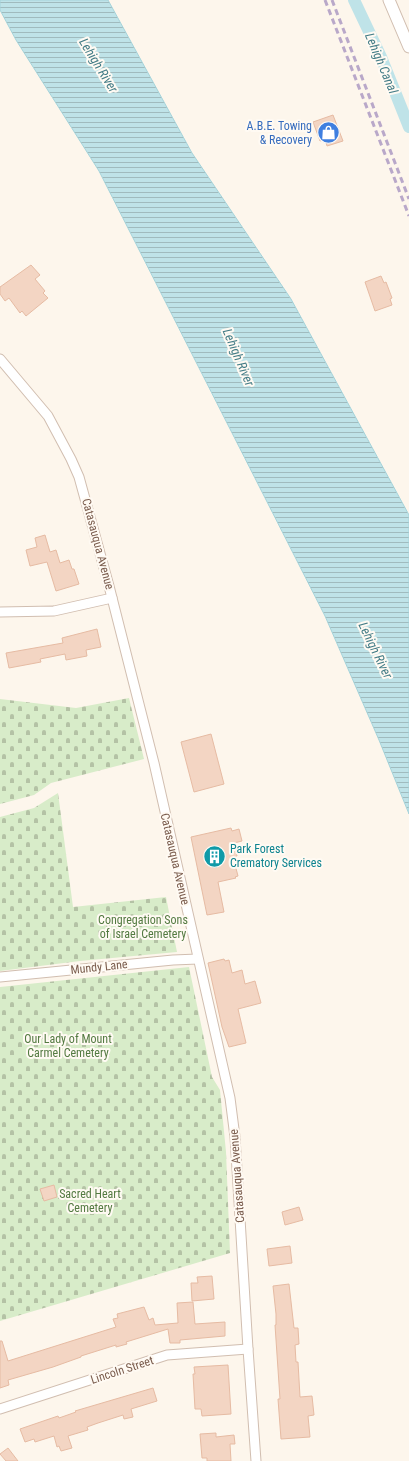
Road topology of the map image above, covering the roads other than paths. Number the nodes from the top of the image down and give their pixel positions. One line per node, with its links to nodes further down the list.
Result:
1 (389, 0): 2 (street)
2 (409, 47)
3 (0, 359): 4 (street, Catasauqua Avenue)
4 (112, 598): 5 (street); 6 (street, Catasauqua Avenue)
5 (0, 612)
6 (198, 959): 7 (street, Mundy Lane); 8 (street, Catasauqua Avenue)
7 (0, 977)
8 (248, 1349): 9 (street, Lincoln Street); 10 (street, Catasauqua Avenue)
9 (0, 1410)
10 (256, 1461)

